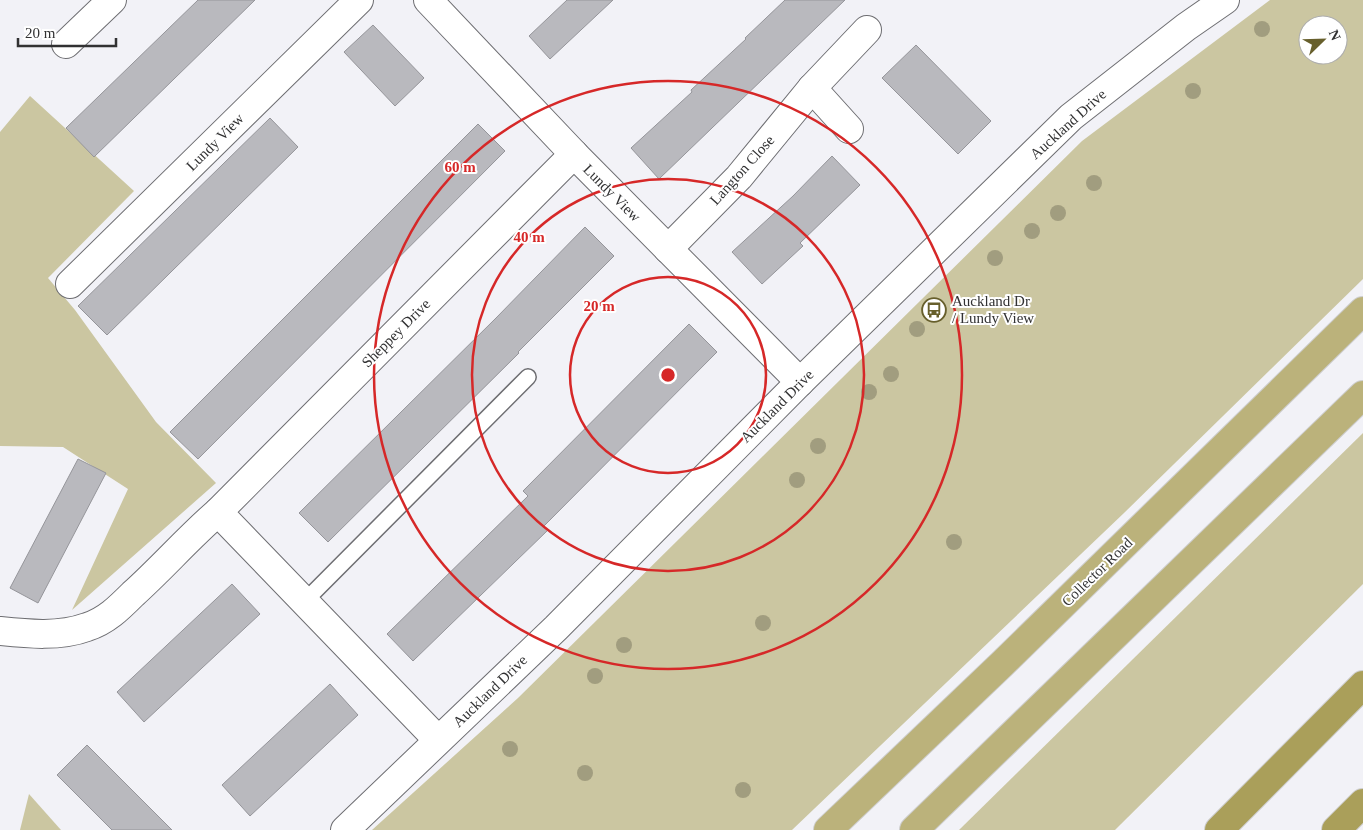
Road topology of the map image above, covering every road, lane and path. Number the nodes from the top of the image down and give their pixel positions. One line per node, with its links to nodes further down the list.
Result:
1 (359, 0): 11 (street, Lundy View)
2 (428, 0): 9 (street, Lundy View)
3 (1225, 0): 14 (street, Auckland Drive)
4 (103, 3): 6 (street)
5 (868, 30): 7 (street, Langton Close)
6 (66, 44)
7 (812, 88): 8 (street); 10 (street, Langton Close)
8 (849, 128)
9 (574, 154): 10 (street, Lundy View); 16 (street, Sheppey Drive)
10 (668, 249): 14 (street, Lundy View)
11 (70, 284)
12 (1363, 311): 23 (highway, Collector Road)
13 (528, 377): 17 (lane)
14 (800, 382): 20 (street, Auckland Drive)
15 (1363, 394): 24 (highway)
16 (218, 512): 17 (street); 18 (street, Sheppey Drive)
17 (305, 602): 20 (street)
18 (0, 631)
19 (1363, 685): 25 (highway)
20 (438, 740): 22 (street, Auckland Drive)
21 (1363, 803): 26 (highway)
22 (345, 830)
23 (828, 830)
24 (914, 830)
25 (1218, 830)
26 (1336, 830)

